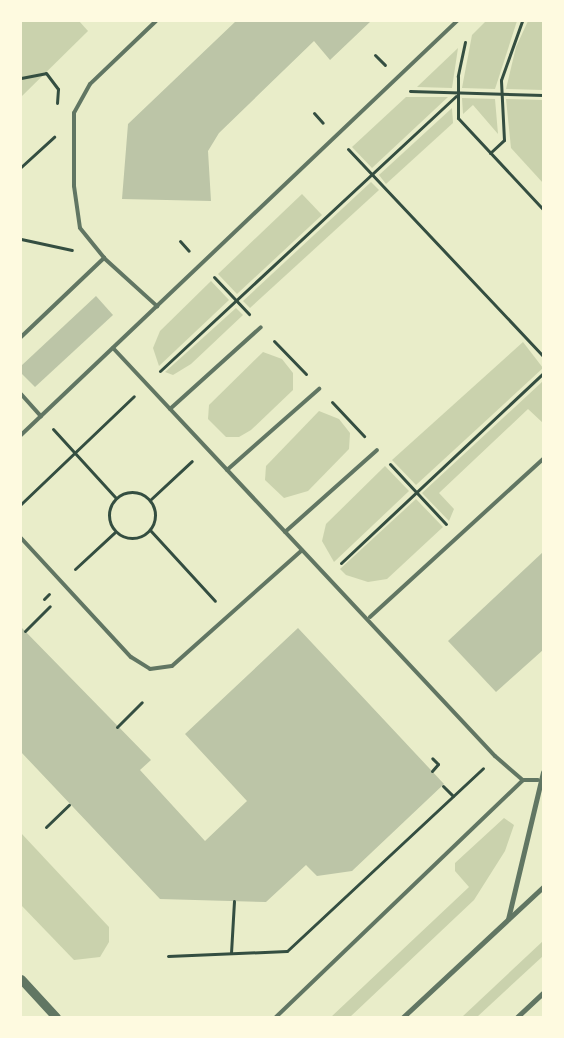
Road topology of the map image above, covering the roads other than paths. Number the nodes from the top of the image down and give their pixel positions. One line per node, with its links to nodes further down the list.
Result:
1 (156, 21): 3 (lane)
2 (457, 21): 4 (lane)
3 (104, 258): 4 (lane); 6 (lane)
4 (157, 306): 7 (lane)
5 (261, 327): 10 (lane)
6 (21, 337)
7 (113, 348): 10 (lane); 11 (lane)
8 (320, 389): 15 (lane)
9 (21, 394): 11 (lane)
10 (170, 409): 15 (lane)
11 (41, 416): 12 (lane)
12 (21, 435)
13 (377, 450): 16 (lane)
14 (543, 460): 19 (lane)
15 (227, 470): 16 (lane)
16 (285, 532): 18 (lane)
17 (21, 538): 18 (lane)
18 (302, 550): 19 (lane)
19 (370, 617): 21 (lane)
20 (543, 772): 22 (street)
21 (523, 780): 22 (lane); 28 (lane)
22 (538, 780): 24 (street)
23 (543, 887): 24 (street)
24 (508, 919): 29 (street)
25 (21, 979): 27 (street)
26 (543, 993): 30 (street)
27 (56, 1017)
28 (276, 1017)
29 (403, 1017)
30 (517, 1017)

